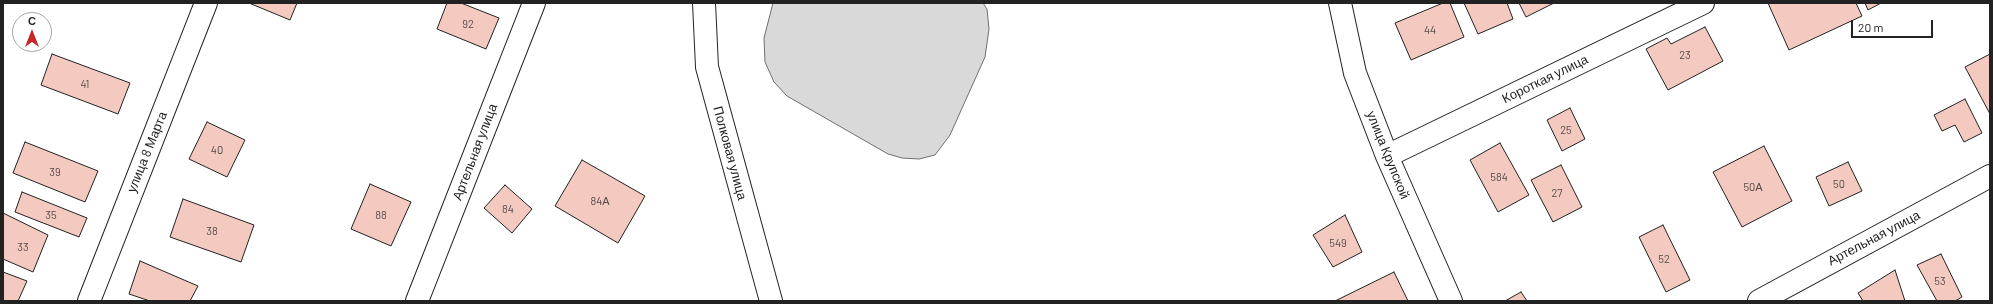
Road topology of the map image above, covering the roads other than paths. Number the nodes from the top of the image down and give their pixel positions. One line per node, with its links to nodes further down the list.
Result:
1 (206, 3): 8 (street, улица 8 Марта)
2 (534, 3): 9 (street, Артельная улица)
3 (704, 3): 10 (street, Полковая улица)
4 (1340, 3): 6 (street, улица Крупской)
5 (1704, 3): 6 (street, Короткая улица)
6 (1386, 156): 11 (street, улица Крупской)
7 (1990, 176): 12 (street, Артельная улица)
8 (88, 301)
9 (417, 301)
10 (771, 301)
11 (1451, 301)
12 (1759, 301)

